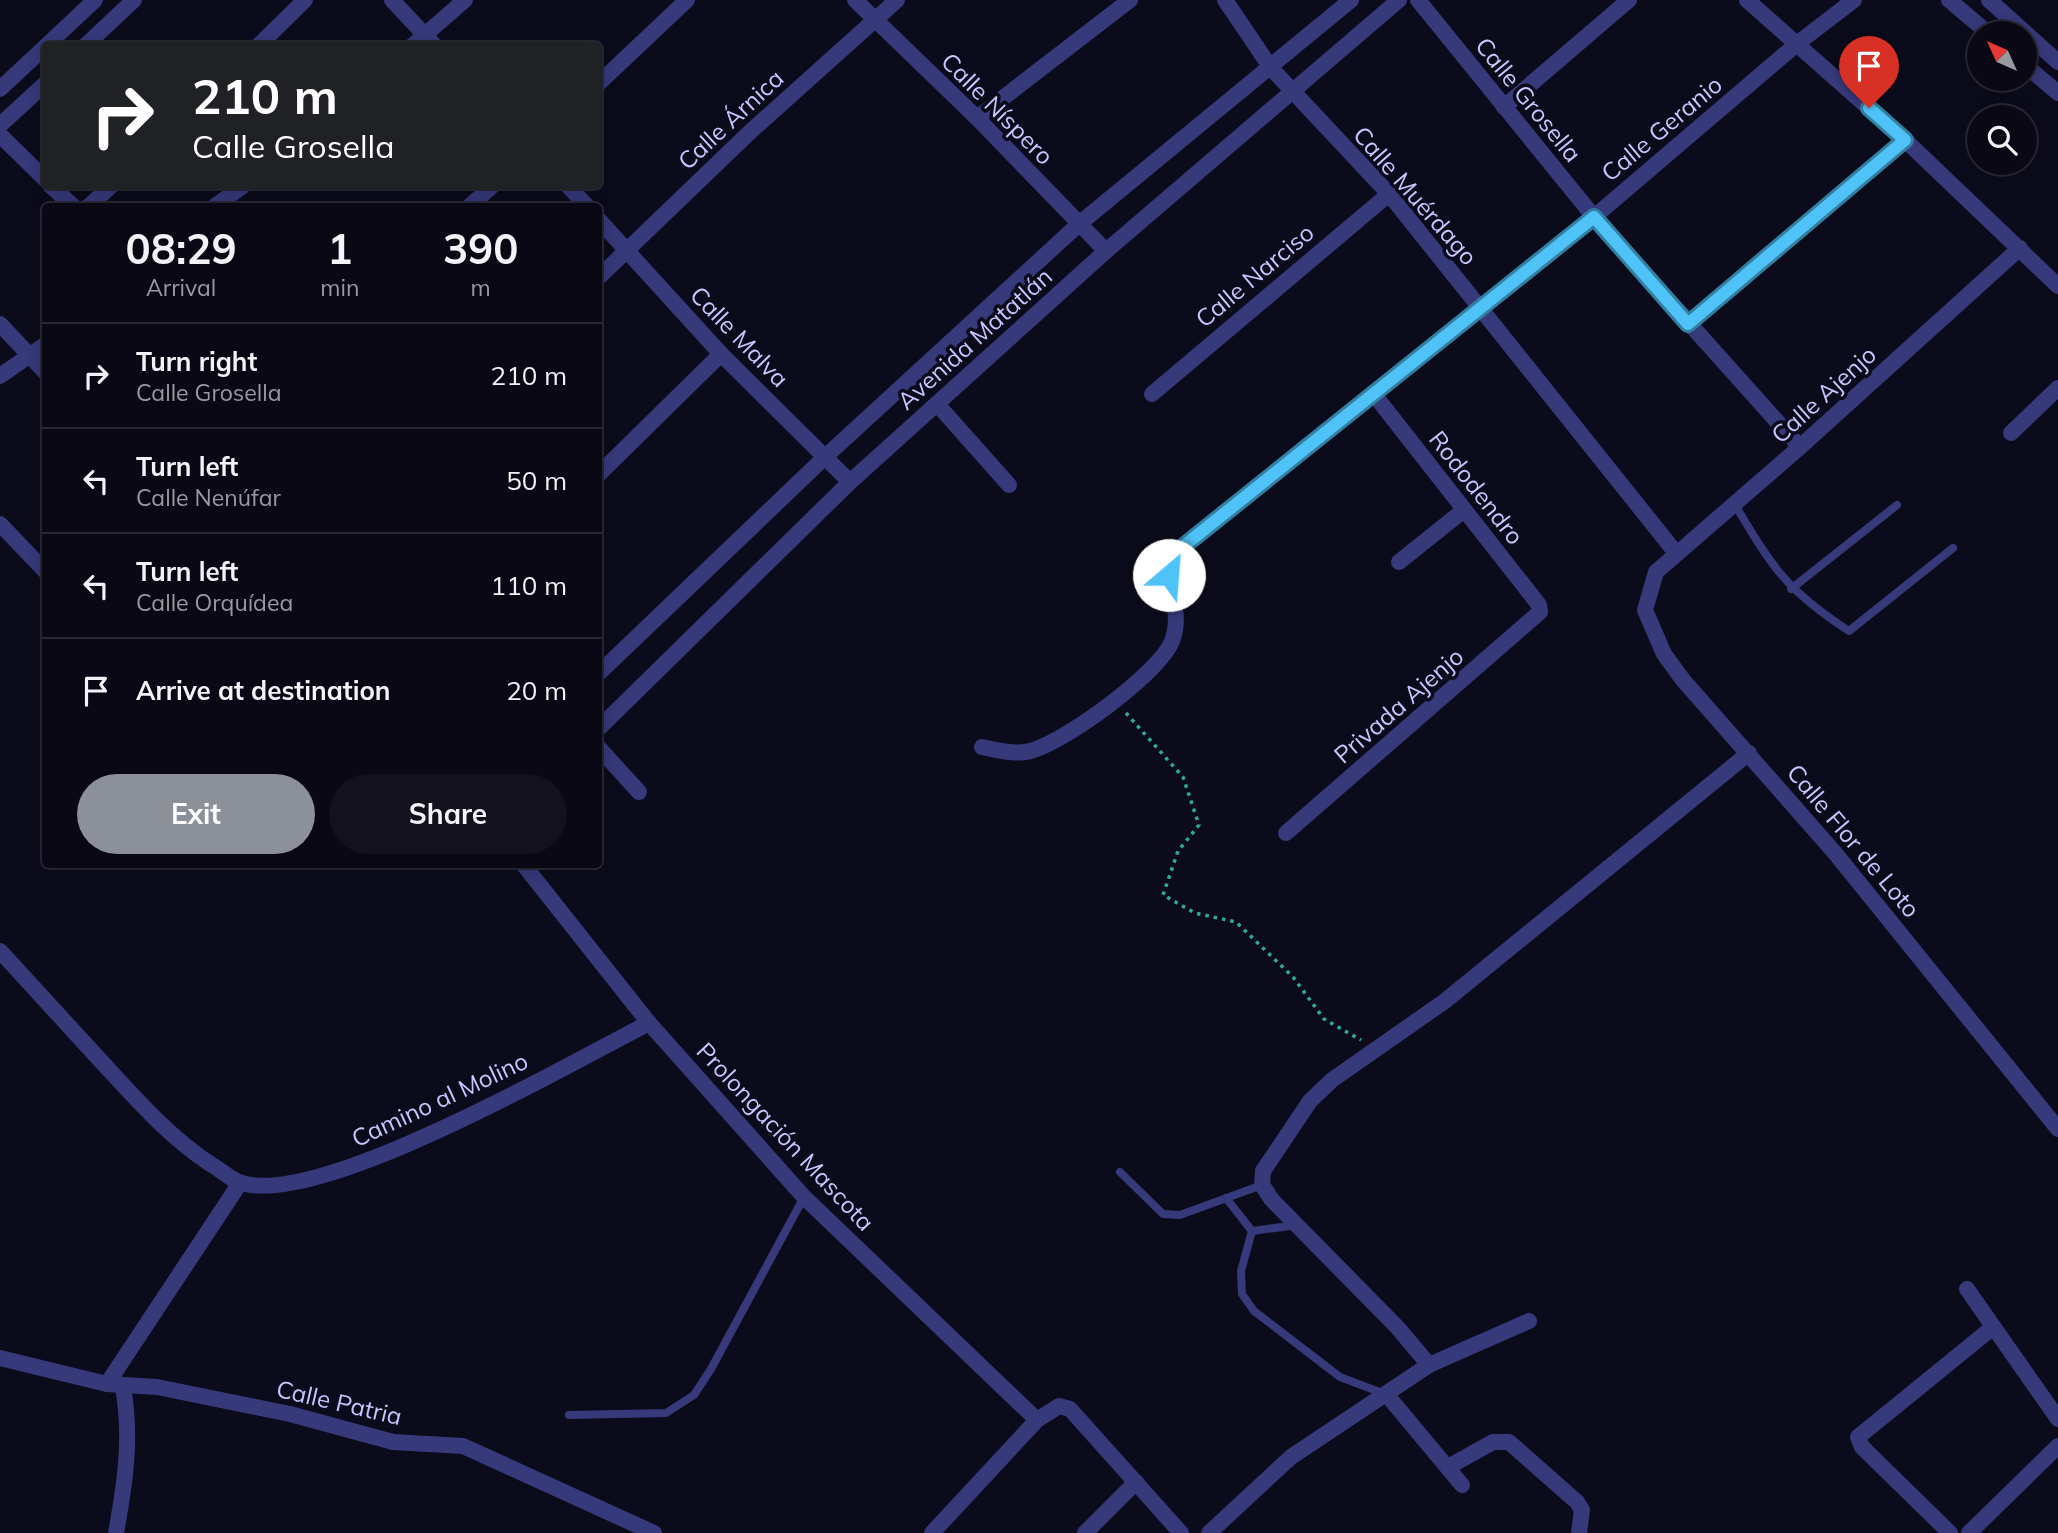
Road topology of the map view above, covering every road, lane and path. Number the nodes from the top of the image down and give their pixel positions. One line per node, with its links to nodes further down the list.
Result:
1 (95, 0): 21 (street)
2 (134, 0): 22 (street)
3 (305, 0): 23 (street)
4 (392, 0): 24 (street)
5 (465, 0): 24 (street)
6 (687, 0): 30 (street)
7 (855, 0): 19 (street, Calle Níspero)
8 (898, 0): 19 (street, Calle Árnica)
9 (1130, 0): 36 (street)
10 (1225, 0): 28 (street, Calle Muérdago)
11 (1351, 0): 28 (street, Avenida Matatlán)
12 (1399, 0): 33 (street, Avenida Matatlán)
13 (1418, 0): 35 (street, Calle Grosella)
14 (1629, 0): 35 (street)
15 (1747, 0): 25 (street)
16 (1854, 0): 25 (street, Calle Geranio)
17 (1949, 0): 20 (street)
18 (1989, 0): 27 (street)
19 (874, 20): 36 (street, Calle Níspero); 56 (street, Calle Árnica)
20 (1974, 21)
21 (50, 42)
22 (89, 42)
23 (262, 42)
24 (424, 42)
25 (1798, 43): 39 (street); 52 (street, Calle Geranio)
26 (42, 50): 32 (street)
27 (2058, 62)
28 (1271, 68): 33 (street, Calle Muérdago); 54 (street, Avenida Matatlán)
29 (2037, 75): 34 (street)
30 (602, 80)
31 (42, 87): 37 (street)
32 (0, 89)
33 (1292, 92): 46 (street, Calle Muérdago); 57 (street, Avenida Matatlán)
34 (2058, 93)
35 (1504, 107): 52 (street, Calle Grosella)
36 (977, 118): 54 (street, Calle Níspero)
37 (0, 125)
38 (0, 135): 40 (street)
39 (1905, 140): 55 (street); 62 (street)
40 (42, 176)
41 (54, 189): 47 (street)
42 (108, 189): 48 (street)
43 (239, 189): 49 (street)
44 (489, 189): 50 (street)
45 (571, 189): 51 (street)
46 (1388, 194): 60 (street, Calle Muérdago); 70 (street, Calle Narciso)
47 (70, 203)
48 (92, 203)
49 (219, 203)
50 (473, 203)
51 (584, 203)
52 (1594, 217): 60 (street, Calle Geranio); 62 (street, Calle Grosella)
53 (602, 223): 56 (street, Calle Malva)
54 (1079, 224): 57 (street, Calle Níspero); 74 (street, Avenida Matatlán)
55 (2020, 248): 59 (street); 73 (street, Calle Ajenjo)
56 (627, 251): 58 (street, Calle Árnica); 64 (street, Calle Malva)
57 (1106, 251): 71 (street, Avenida Matatlán)
58 (602, 274)
59 (2058, 286)
60 (1480, 307): 69 (street, Calle Geranio); 83 (street, Calle Muérdago)
61 (0, 324): 65 (street)
62 (1688, 324): 73 (street, Calle Grosella)
63 (42, 347): 65 (street)
64 (721, 354): 74 (street, Calle Malva); 75 (street)
65 (30, 357): 66 (street); 67 (street)
66 (42, 369)
67 (0, 376)
68 (2058, 388): 72 (street)
69 (1373, 393): 80 (street, Rododendro); 90 (street, Calle Geranio)
70 (1152, 394)
71 (936, 404): 76 (street, Avenida Matatlán); 77 (street)
72 (2011, 433)
73 (1800, 447): 78 (street, Calle Ajenjo)
74 (825, 457): 76 (street, Calle Malva); 89 (street, Avenida Matatlán)
75 (602, 471)
76 (850, 482): 91 (street, Avenida Matatlán)
77 (1009, 485)
78 (1734, 503): 83 (street, Calle Ajenjo); 87 (lane)
79 (1897, 505): 87 (lane)
80 (1464, 510): 84 (street); 88 (street, Rododendro)
81 (0, 524): 85 (street)
82 (1952, 548): 87 (lane)
83 (1676, 553): 86 (street, Calle Ajenjo)
84 (1399, 562)
85 (42, 568)
86 (1656, 572): 94 (street, Calle Flor de Loto)
87 (1791, 589)
88 (1540, 612): 96 (street, Privada Ajenjo)
89 (602, 670)
90 (1116, 701): 92 (street); 100 (path)
91 (602, 725)
92 (982, 747)
93 (602, 751): 95 (street)
94 (1749, 753): 100 (street); 101 (street, Calle Flor de Loto)
95 (639, 793)
96 (1286, 832)
97 (526, 868): 99 (street, Prolongación Mascota)
98 (0, 951): 103 (street)
99 (649, 1023): 103 (street, Camino al Molino); 105 (street, Prolongación Mascota)
100 (1375, 1048): 104 (street)
101 (2058, 1129)
102 (1120, 1172): 106 (lane)
103 (240, 1183): 114 (street)
104 (1262, 1185): 106 (lane); 107 (street)
105 (804, 1197): 116 (lane); 118 (street, Prolongación Mascota)
106 (1226, 1198): 108 (lane)
107 (1297, 1226): 108 (lane); 113 (street)
108 (1252, 1231): 115 (lane)
109 (1968, 1289): 111 (street)
110 (1529, 1321): 113 (street)
111 (1992, 1328): 117 (street); 130 (street)
112 (0, 1358): 114 (street, Calle Patria)
113 (1429, 1366): 115 (street)
114 (115, 1385): 123 (street); 124 (street, Calle Patria)
115 (1387, 1395): 120 (street); 128 (street)
116 (569, 1415)
117 (2058, 1419)
118 (1037, 1420): 121 (street); 125 (street)
119 (2058, 1446): 131 (street)
120 (1448, 1467): 122 (street); 129 (street)
121 (1136, 1482): 126 (street); 127 (street)
122 (1462, 1485)
123 (116, 1533)
124 (654, 1533)
125 (932, 1533)
126 (1085, 1533)
127 (1181, 1533)
128 (1209, 1533)
129 (1578, 1533)
130 (1950, 1533)
131 (1969, 1533)

